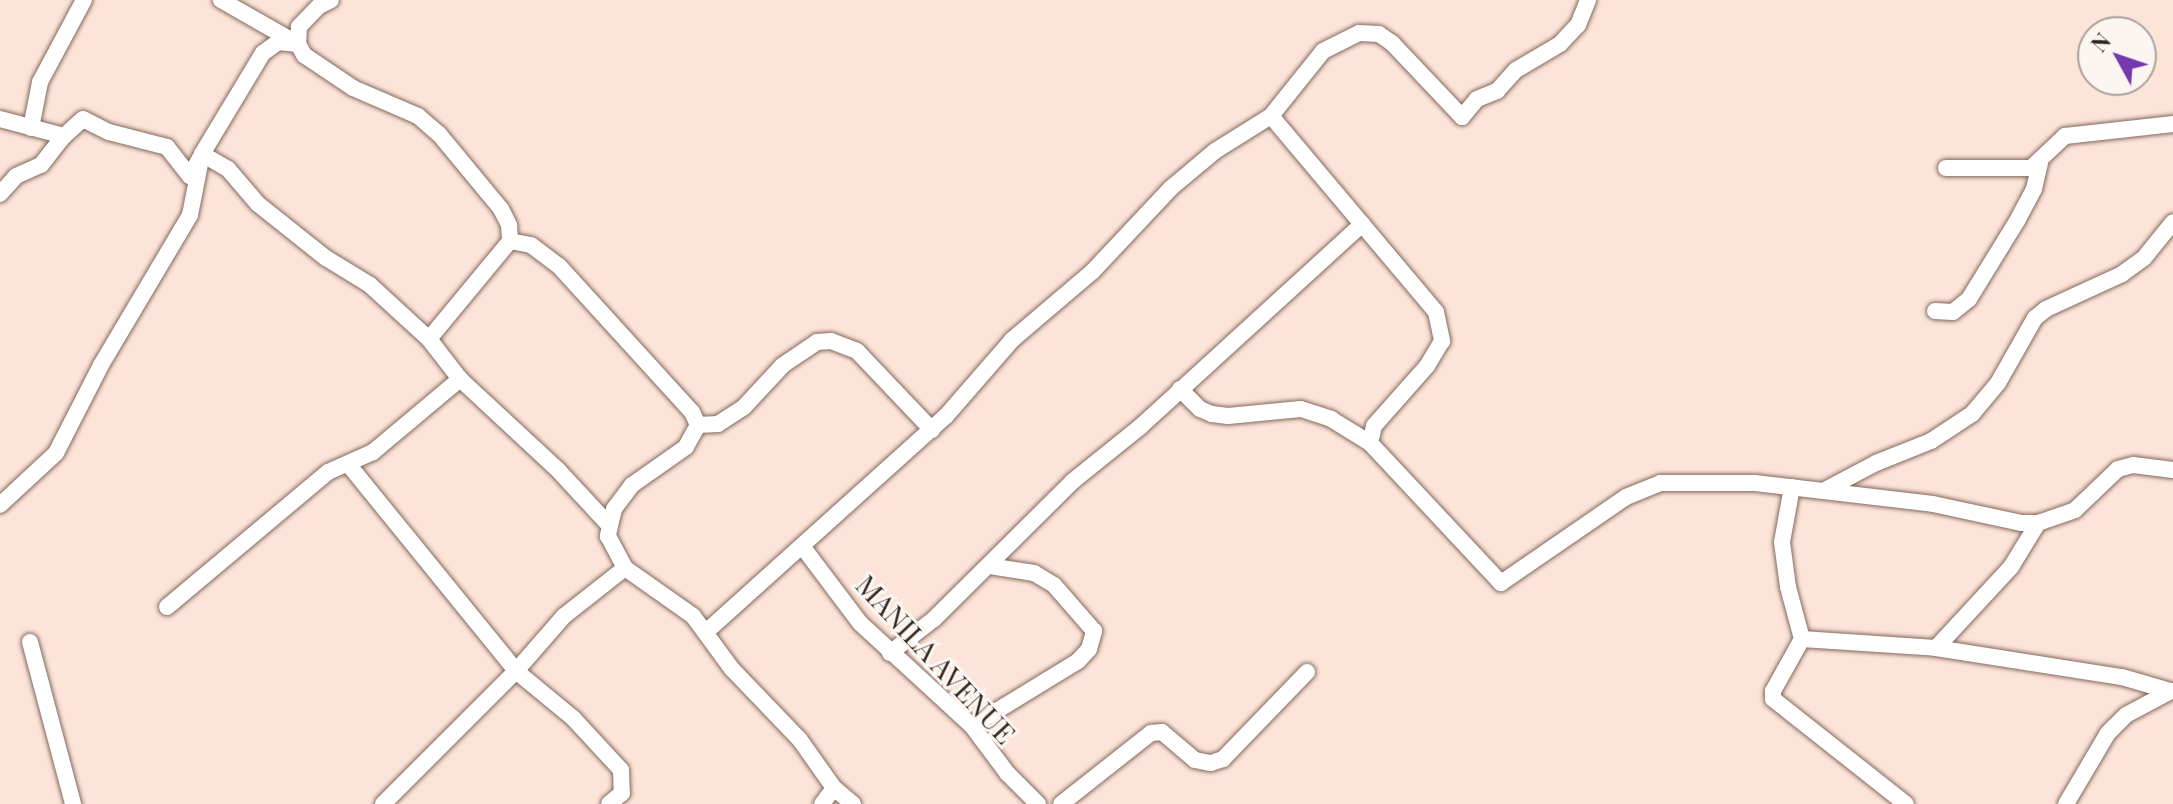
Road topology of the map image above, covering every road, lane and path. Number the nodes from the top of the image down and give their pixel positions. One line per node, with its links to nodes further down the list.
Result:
1 (84, 0): 9 (street)
2 (221, 0): 5 (street)
3 (331, 0): 5 (street)
4 (1588, 0): 6 (street)
5 (298, 44): 11 (street); 17 (street)
6 (1271, 116): 16 (street); 23 (street)
7 (0, 119): 9 (street)
8 (2173, 124): 12 (street)
9 (31, 128): 10 (street)
10 (64, 136): 11 (street); 14 (street)
11 (202, 154): 19 (street); 29 (street)
12 (2040, 163): 13 (street); 18 (street)
13 (1946, 168)
14 (0, 194)
15 (2173, 222): 28 (street)
16 (1362, 224): 21 (street); 24 (street)
17 (510, 241): 19 (street); 22 (street)
18 (1935, 311)
19 (429, 339): 20 (street)
20 (460, 379): 25 (street); 31 (street)
21 (1180, 389): 24 (street); 33 (street)
22 (698, 425): 23 (street); 31 (street)
23 (932, 430): 32 (street)
24 (1370, 443): 27 (street)
25 (348, 464): 35 (street); 41 (street)
26 (2173, 470): 30 (street)
27 (1792, 487): 28 (street); 37 (street)
28 (1823, 491): 30 (street)
29 (0, 505)
30 (2038, 523): 39 (street)
31 (608, 524): 34 (street)
32 (802, 546): 36 (street); 40 (street, MANILA AVENUE)
33 (989, 566): 40 (street); 44 (street)
34 (625, 568): 36 (street); 41 (street)
35 (167, 607)
36 (707, 631): 45 (street)
37 (1802, 639): 39 (street); 53 (street)
38 (30, 642): 46 (street)
39 (1936, 648): 43 (street)
40 (890, 653): 44 (street, MANILA AVENUE)
41 (516, 671): 47 (street); 48 (street)
42 (1307, 672): 52 (street)
43 (2171, 691): 54 (street)
44 (972, 726): 51 (street, MANILA AVENUE)
45 (834, 788): 49 (street); 50 (street)
46 (73, 804)
47 (383, 804)
48 (609, 804)
49 (822, 804)
50 (853, 804)
51 (1038, 804)
52 (1061, 804)
53 (1906, 804)
54 (2066, 804)

